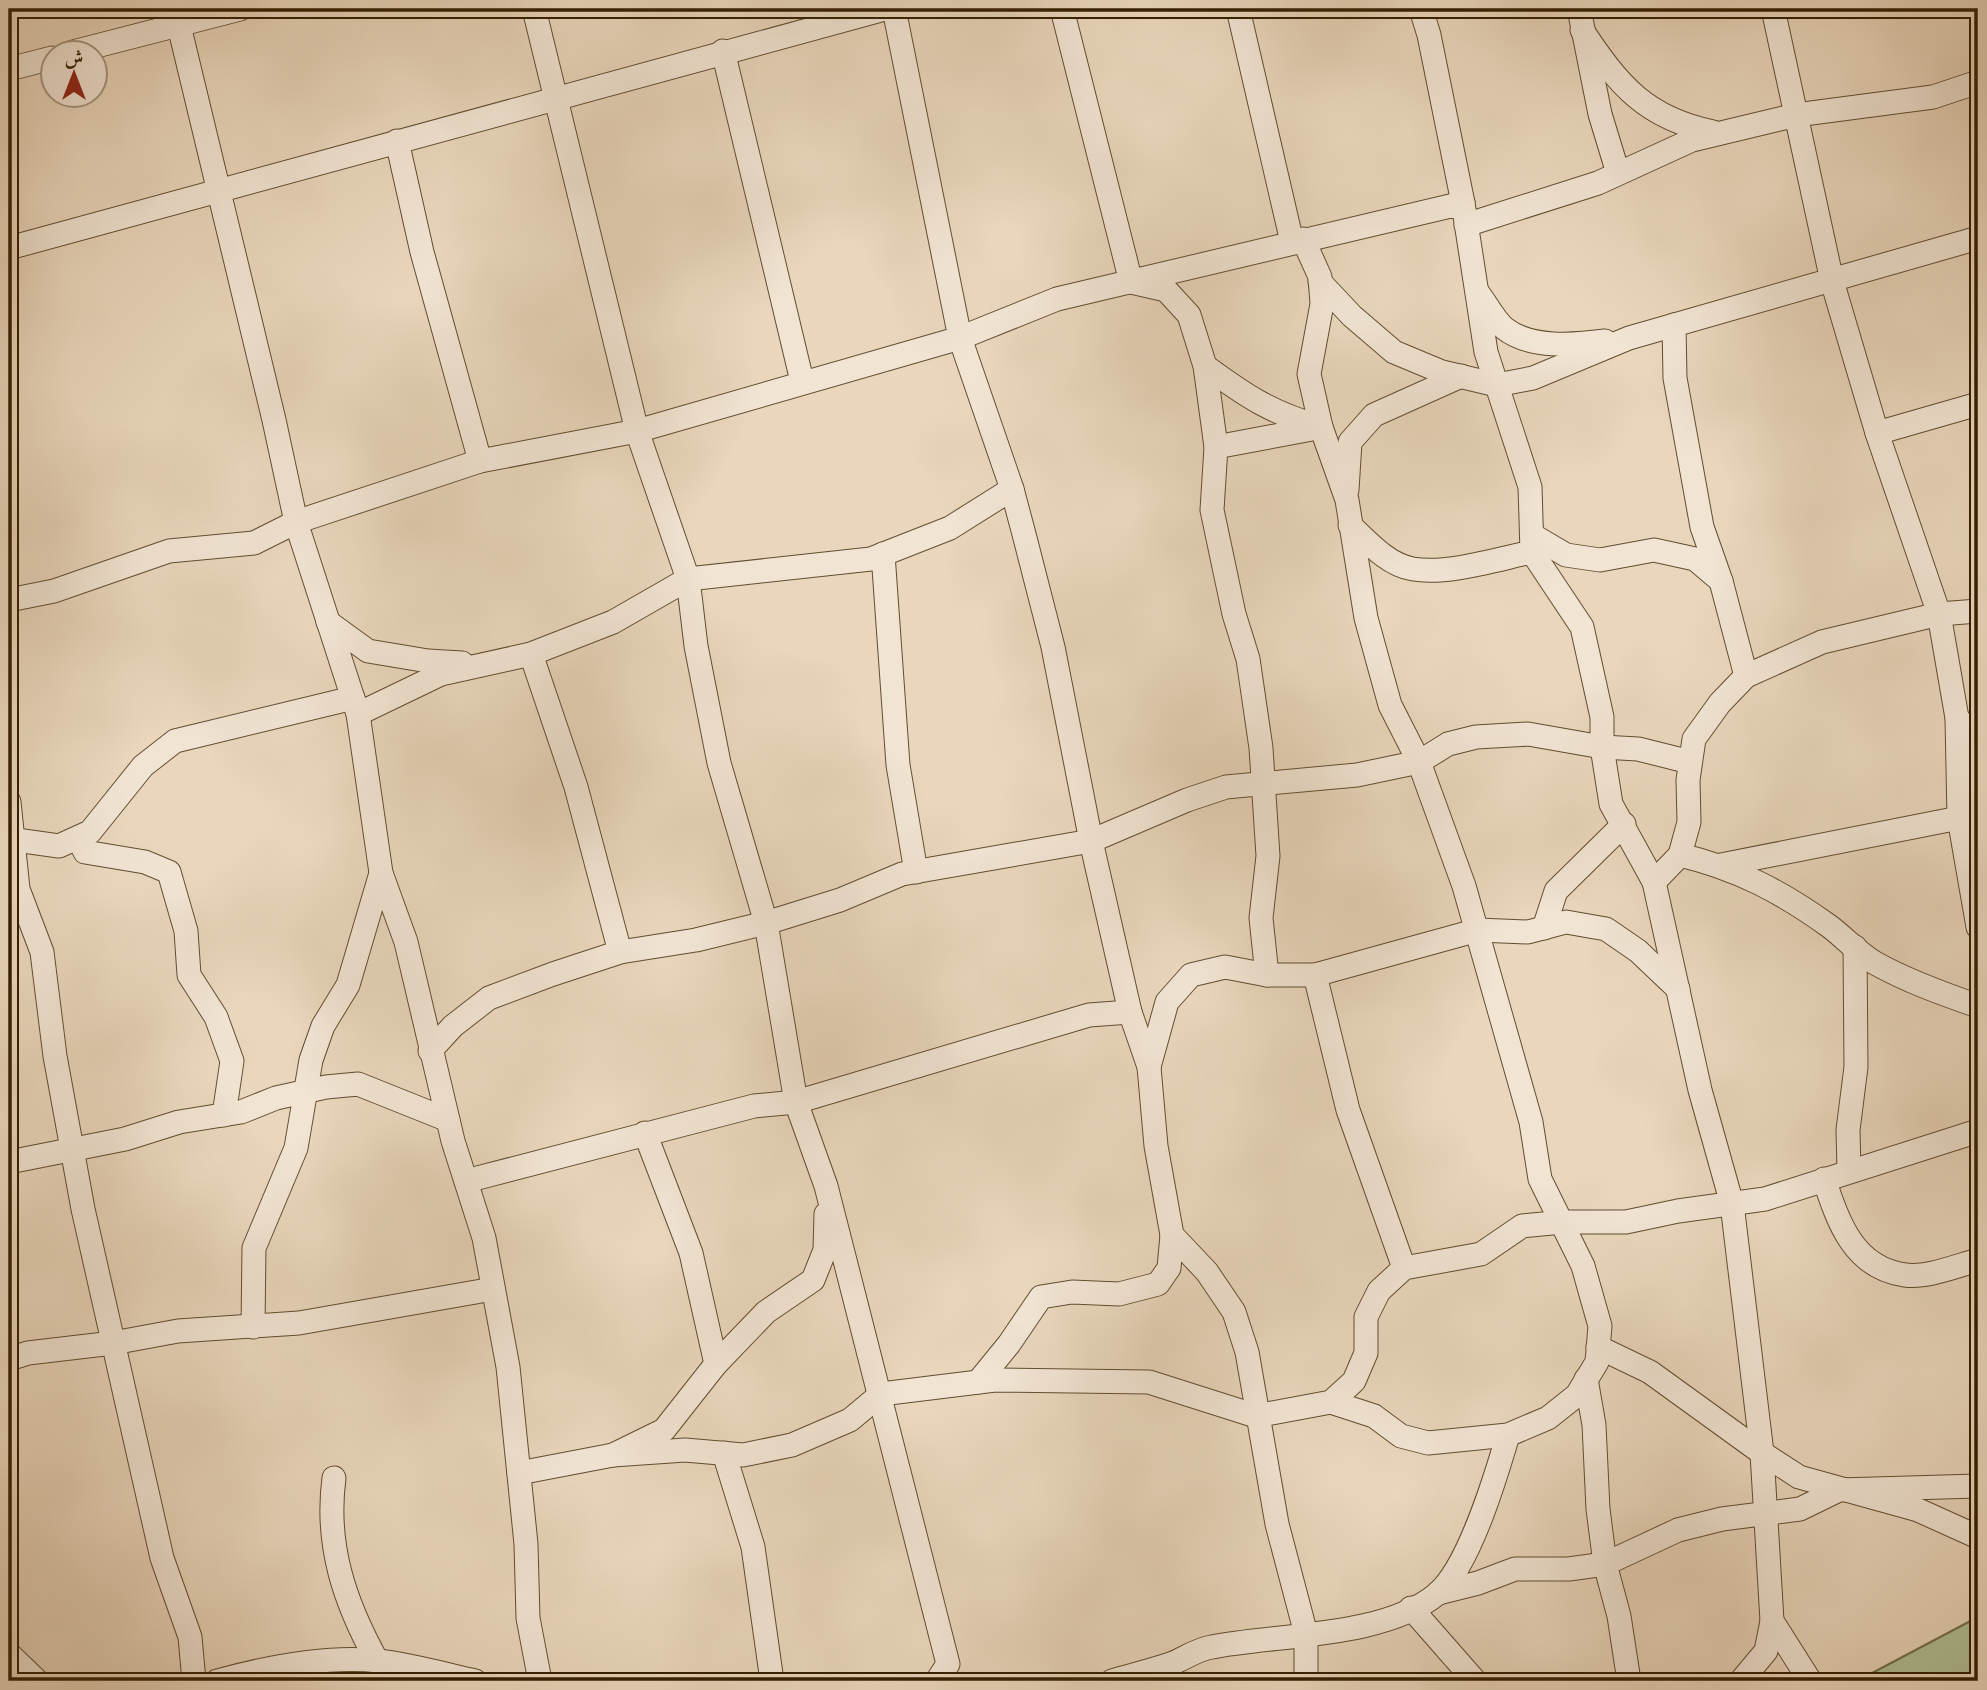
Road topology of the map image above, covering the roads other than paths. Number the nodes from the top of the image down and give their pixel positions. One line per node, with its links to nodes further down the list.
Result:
1 (240, 9): 9 (street)
2 (534, 9): 16 (street)
3 (885, 9): 12 (street)
4 (894, 9): 31 (street)
5 (1062, 9): 27 (street)
6 (1238, 9): 24 (street)
7 (1421, 9): 22 (street)
8 (1773, 9): 17 (street)
9 (178, 17): 11 (street); 21 (street)
10 (1581, 20): 18 (street); 20 (street)
11 (108, 40)
12 (723, 51): 16 (street); 35 (street)
13 (38, 62): 14 (street)
14 (9, 69)
15 (1978, 82): 17 (street)
16 (556, 100): 19 (street); 39 (street)
17 (1796, 115): 18 (street); 26 (street)
18 (1716, 133): 20 (street)
19 (397, 141): 21 (street); 42 (street)
20 (1618, 173): 22 (street)
21 (217, 190): 25 (street); 45 (street)
22 (1464, 214): 24 (street); 29 (street)
23 (1978, 238): 26 (street)
24 (1297, 241): 27 (street); 28 (street)
25 (9, 248)
26 (1832, 281): 30 (street); 40 (street)
27 (1131, 282): 31 (street); 33 (street)
28 (1320, 282): 34 (street); 38 (street)
29 (1475, 289): 32 (street); 36 (street)
30 (1674, 325): 32 (street); 50 (street)
31 (960, 338): 35 (street); 43 (street)
32 (1629, 338): 36 (street)
33 (1205, 366): 38 (street); 41 (street)
34 (1461, 376): 36 (street); 44 (street)
35 (802, 381): 39 (street)
36 (1497, 385): 47 (street)
37 (1978, 404): 40 (street)
38 (1321, 428): 41 (street); 44 (street)
39 (636, 431): 42 (street); 49 (street)
40 (1877, 433): 53 (street)
41 (1216, 447): 64 (street)
42 (480, 461): 45 (street)
43 (1012, 489): 48 (street); 70 (street)
44 (1347, 500): 46 (street)
45 (296, 522): 51 (street); 54 (street)
46 (1350, 525): 47 (street); 62 (street)
47 (1532, 543): 50 (street); 61 (street)
48 (883, 554): 49 (street); 73 (street)
49 (688, 579): 55 (street); 76 (street)
50 (1721, 580): 57 (street)
51 (9, 600)
52 (1978, 611): 53 (street)
53 (1939, 614): 57 (street); 59 (street)
54 (328, 622): 56 (street); 58 (street)
55 (531, 654): 56 (street); 81 (street)
56 (488, 664): 58 (street)
57 (1746, 676): 63 (street)
58 (355, 706): 68 (street); 74 (street)
59 (1957, 718): 60 (street); 66 (street)
60 (1978, 740)
61 (1602, 747): 62 (street); 63 (street); 67 (street)
62 (1419, 762): 64 (street); 79 (street)
63 (1690, 762): 71 (street)
64 (1264, 785): 70 (street); 82 (street)
65 (9, 802): 69 (street)
66 (1959, 818): 72 (street); 77 (street)
67 (1623, 824): 75 (street); 78 (street)
68 (78, 838): 69 (street); 91 (street)
69 (11, 840): 95 (street)
70 (1091, 841): 73 (street); 86 (street)
71 (1680, 855): 72 (street); 75 (street)
72 (1721, 865): 80 (street)
73 (916, 872): 76 (street)
74 (381, 873): 87 (street); 89 (street)
75 (1654, 883): 84 (street)
76 (766, 923): 81 (street); 90 (street)
77 (1978, 927)
78 (1545, 928): 79 (street); 84 (street)
79 (1478, 930): 83 (street); 102 (street)
80 (1855, 947): 85 (street); 97 (street)
81 (621, 952): 87 (street)
82 (1267, 975): 83 (street); 88 (street)
83 (1315, 975): 105 (street)
84 (1678, 989): 101 (street)
85 (1978, 1006)
86 (1130, 1012): 88 (street); 90 (street)
87 (430, 1051): 92 (street)
88 (1149, 1067): 103 (street)
89 (304, 1092): 91 (street); 92 (street); 107 (street)
90 (796, 1101): 94 (street); 100 (street)
91 (224, 1115): 95 (street)
92 (448, 1120): 99 (street)
93 (1978, 1131): 97 (street)
94 (645, 1133): 99 (street); 111 (street)
95 (72, 1151): 96 (street); 108 (street)
96 (9, 1162)
97 (1849, 1171): 98 (street)
98 (1824, 1178): 101 (street); 104 (street)
99 (466, 1181): 106 (street)
100 (826, 1186): 111 (street); 114 (street)
101 (1732, 1204): 102 (street); 119 (street)
102 (1563, 1222): 105 (street); 109 (street)
103 (1172, 1236): 113 (street); 116 (street)
104 (1978, 1260)
105 (1404, 1268): 115 (street)
106 (493, 1289): 107 (street); 121 (street)
107 (253, 1327): 108 (street)
108 (113, 1343): 110 (street); 135 (street)
109 (1598, 1347): 112 (street); 119 (street)
110 (9, 1359)
111 (716, 1364): 120 (street)
112 (1587, 1379): 117 (street); 127 (street)
113 (978, 1382): 114 (street); 116 (street)
114 (881, 1394): 118 (street); 140 (street)
115 (1331, 1402): 116 (street); 117 (street)
116 (1256, 1416): 131 (street)
117 (1508, 1435): 128 (street)
118 (724, 1453): 120 (street); 139 (street)
119 (1762, 1453): 124 (street); 125 (street)
120 (613, 1455): 121 (street)
121 (519, 1473): 138 (street)
122 (334, 1478): 133 (street)
123 (1978, 1486): 124 (street)
124 (1839, 1490): 125 (street); 126 (street)
125 (1767, 1514): 127 (street); 130 (street)
126 (1978, 1537)
127 (1605, 1564): 128 (street); 144 (street)
128 (1438, 1593): 129 (street)
129 (1411, 1608): 131 (street); 143 (street)
130 (1772, 1621): 145 (street); 146 (street)
131 (1306, 1634): 141 (street); 142 (street)
132 (9, 1654): 134 (street)
133 (377, 1661): 136 (street); 137 (street)
134 (37, 1681)
135 (194, 1681)
136 (217, 1681)
137 (475, 1681)
138 (540, 1681)
139 (772, 1681)
140 (937, 1681)
141 (1112, 1681)
142 (1306, 1681)
143 (1475, 1681)
144 (1629, 1681)
145 (1741, 1681)
146 (1810, 1681)

